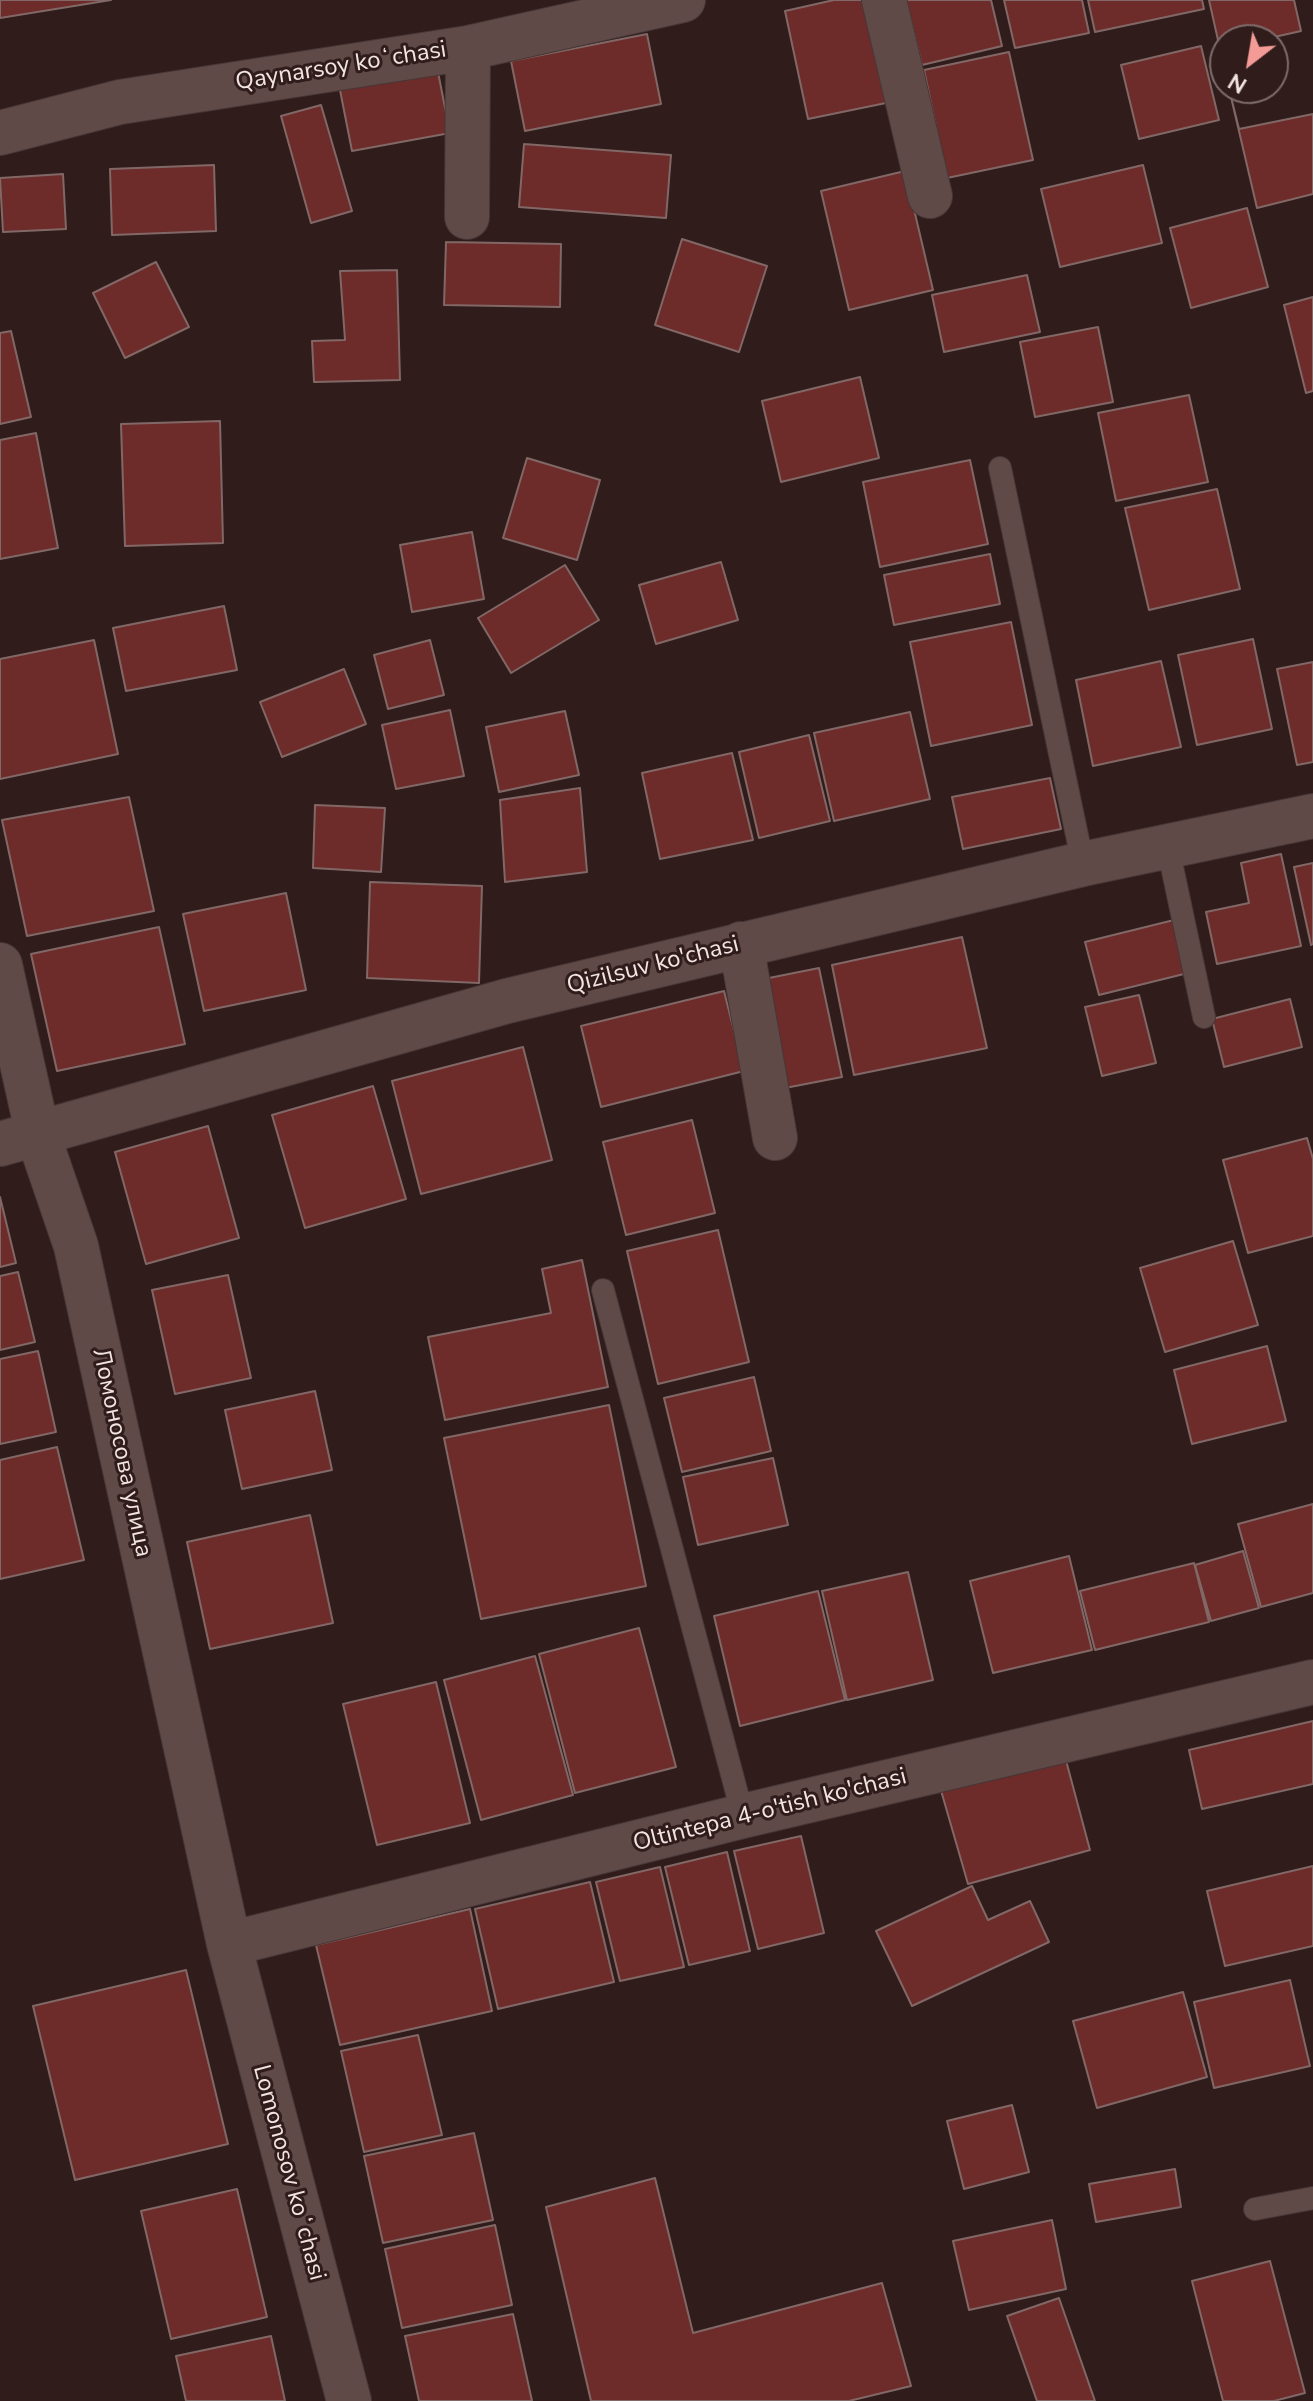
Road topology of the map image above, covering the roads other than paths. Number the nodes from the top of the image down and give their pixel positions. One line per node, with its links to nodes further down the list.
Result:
1 (683, 0): 3 (street, Qaynarsoy koʻchasi)
2 (884, 0): 5 (street)
3 (468, 48): 4 (street, Qaynarsoy koʻchasi); 6 (street)
4 (0, 133)
5 (930, 196)
6 (467, 217)
7 (1000, 468): 10 (lane)
8 (1313, 816): 9 (street, Qizilsuv ko'chasi)
9 (1168, 848): 10 (street, Qizilsuv ko'chasi); 13 (lane)
10 (1083, 864): 11 (street, Qizilsuv ko'chasi)
11 (741, 944): 14 (street); 15 (street, Qizilsuv ko'chasi)
12 (0, 965): 15 (street, Ломоносова улица)
13 (1204, 1017)
14 (775, 1138)
15 (19, 1140): 19 (street, Ломоносова улица)
16 (603, 1290): 18 (lane)
17 (1313, 1682): 18 (street, Oltintepa 4-o'tish ko'chasi)
18 (743, 1816): 19 (street, Oltintepa 4-o'tish ko'chasi)
19 (229, 1944): 22 (street, Lomonosov koʻchasi)
20 (1313, 2198): 21 (lane)
21 (1255, 2209)
22 (349, 2401)

